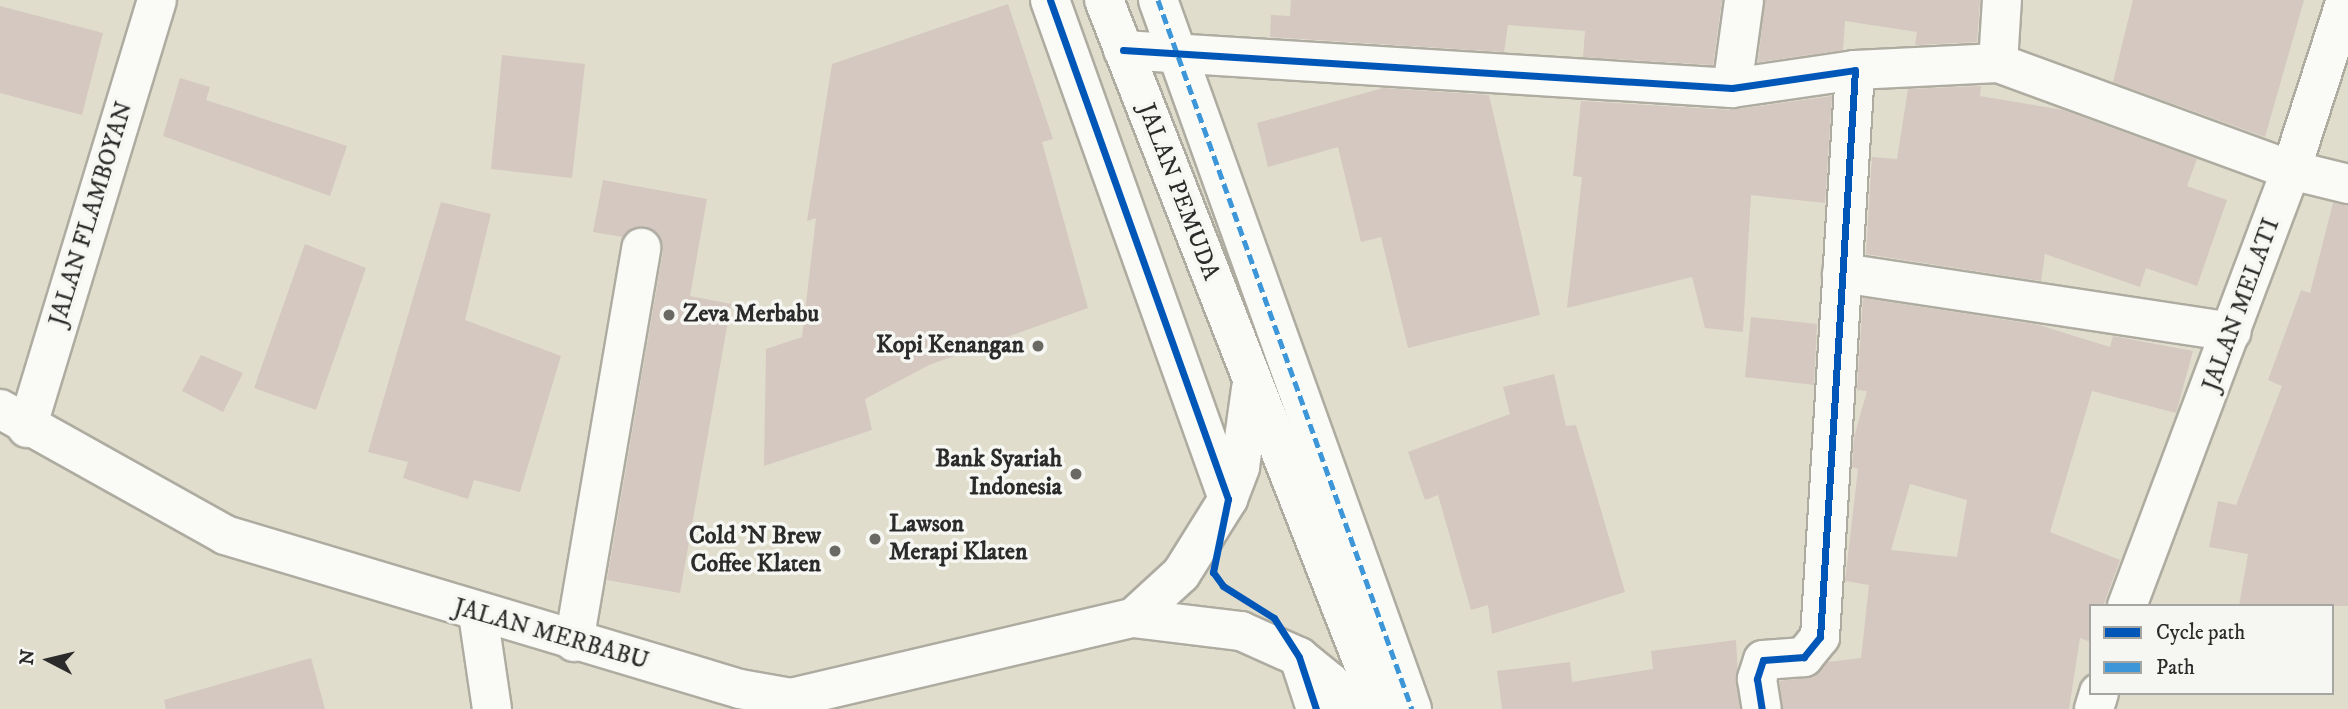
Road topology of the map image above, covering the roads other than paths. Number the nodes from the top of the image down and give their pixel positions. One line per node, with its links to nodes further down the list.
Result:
1 (157, 0): 19 (street, JALAN FLAMBOYAN)
2 (1049, 0): 20 (street)
3 (1104, 0): 8 (street, JALAN PEMUDA)
4 (1158, 0): 9 (street)
5 (1744, 0): 12 (street)
6 (2002, 0): 10 (street)
7 (2346, 0): 13 (street, JALAN MELATI)
8 (1123, 50): 9 (street); 18 (street, JALAN PEMUDA)
9 (1177, 52): 12 (street); 31 (street)
10 (1998, 63): 11 (street); 13 (street)
11 (1855, 71): 12 (street); 16 (street)
12 (1732, 88)
13 (2291, 170): 14 (street); 17 (street, JALAN MELATI)
14 (2348, 184)
15 (641, 248): 24 (street)
16 (1842, 273): 17 (street); 32 (street)
17 (2232, 332): 21 (street, JALAN MELATI)
18 (1251, 384): 20 (street); 30 (street, JALAN PEMUDA)
19 (13, 418): 22 (street, JALAN MERBABU)
20 (1228, 499): 23 (street)
21 (2128, 604)
22 (478, 614): 24 (street, JALAN MERBABU); 27 (street)
23 (1133, 618): 25 (street); 26 (street, JALAN MERBABU)
24 (574, 642): 26 (street, JALAN MERBABU)
25 (1299, 657): 28 (street); 29 (street)
26 (777, 704)
27 (492, 709)
28 (1316, 709)
29 (1349, 709)
30 (1381, 709)
31 (1412, 709)
32 (1762, 709)

